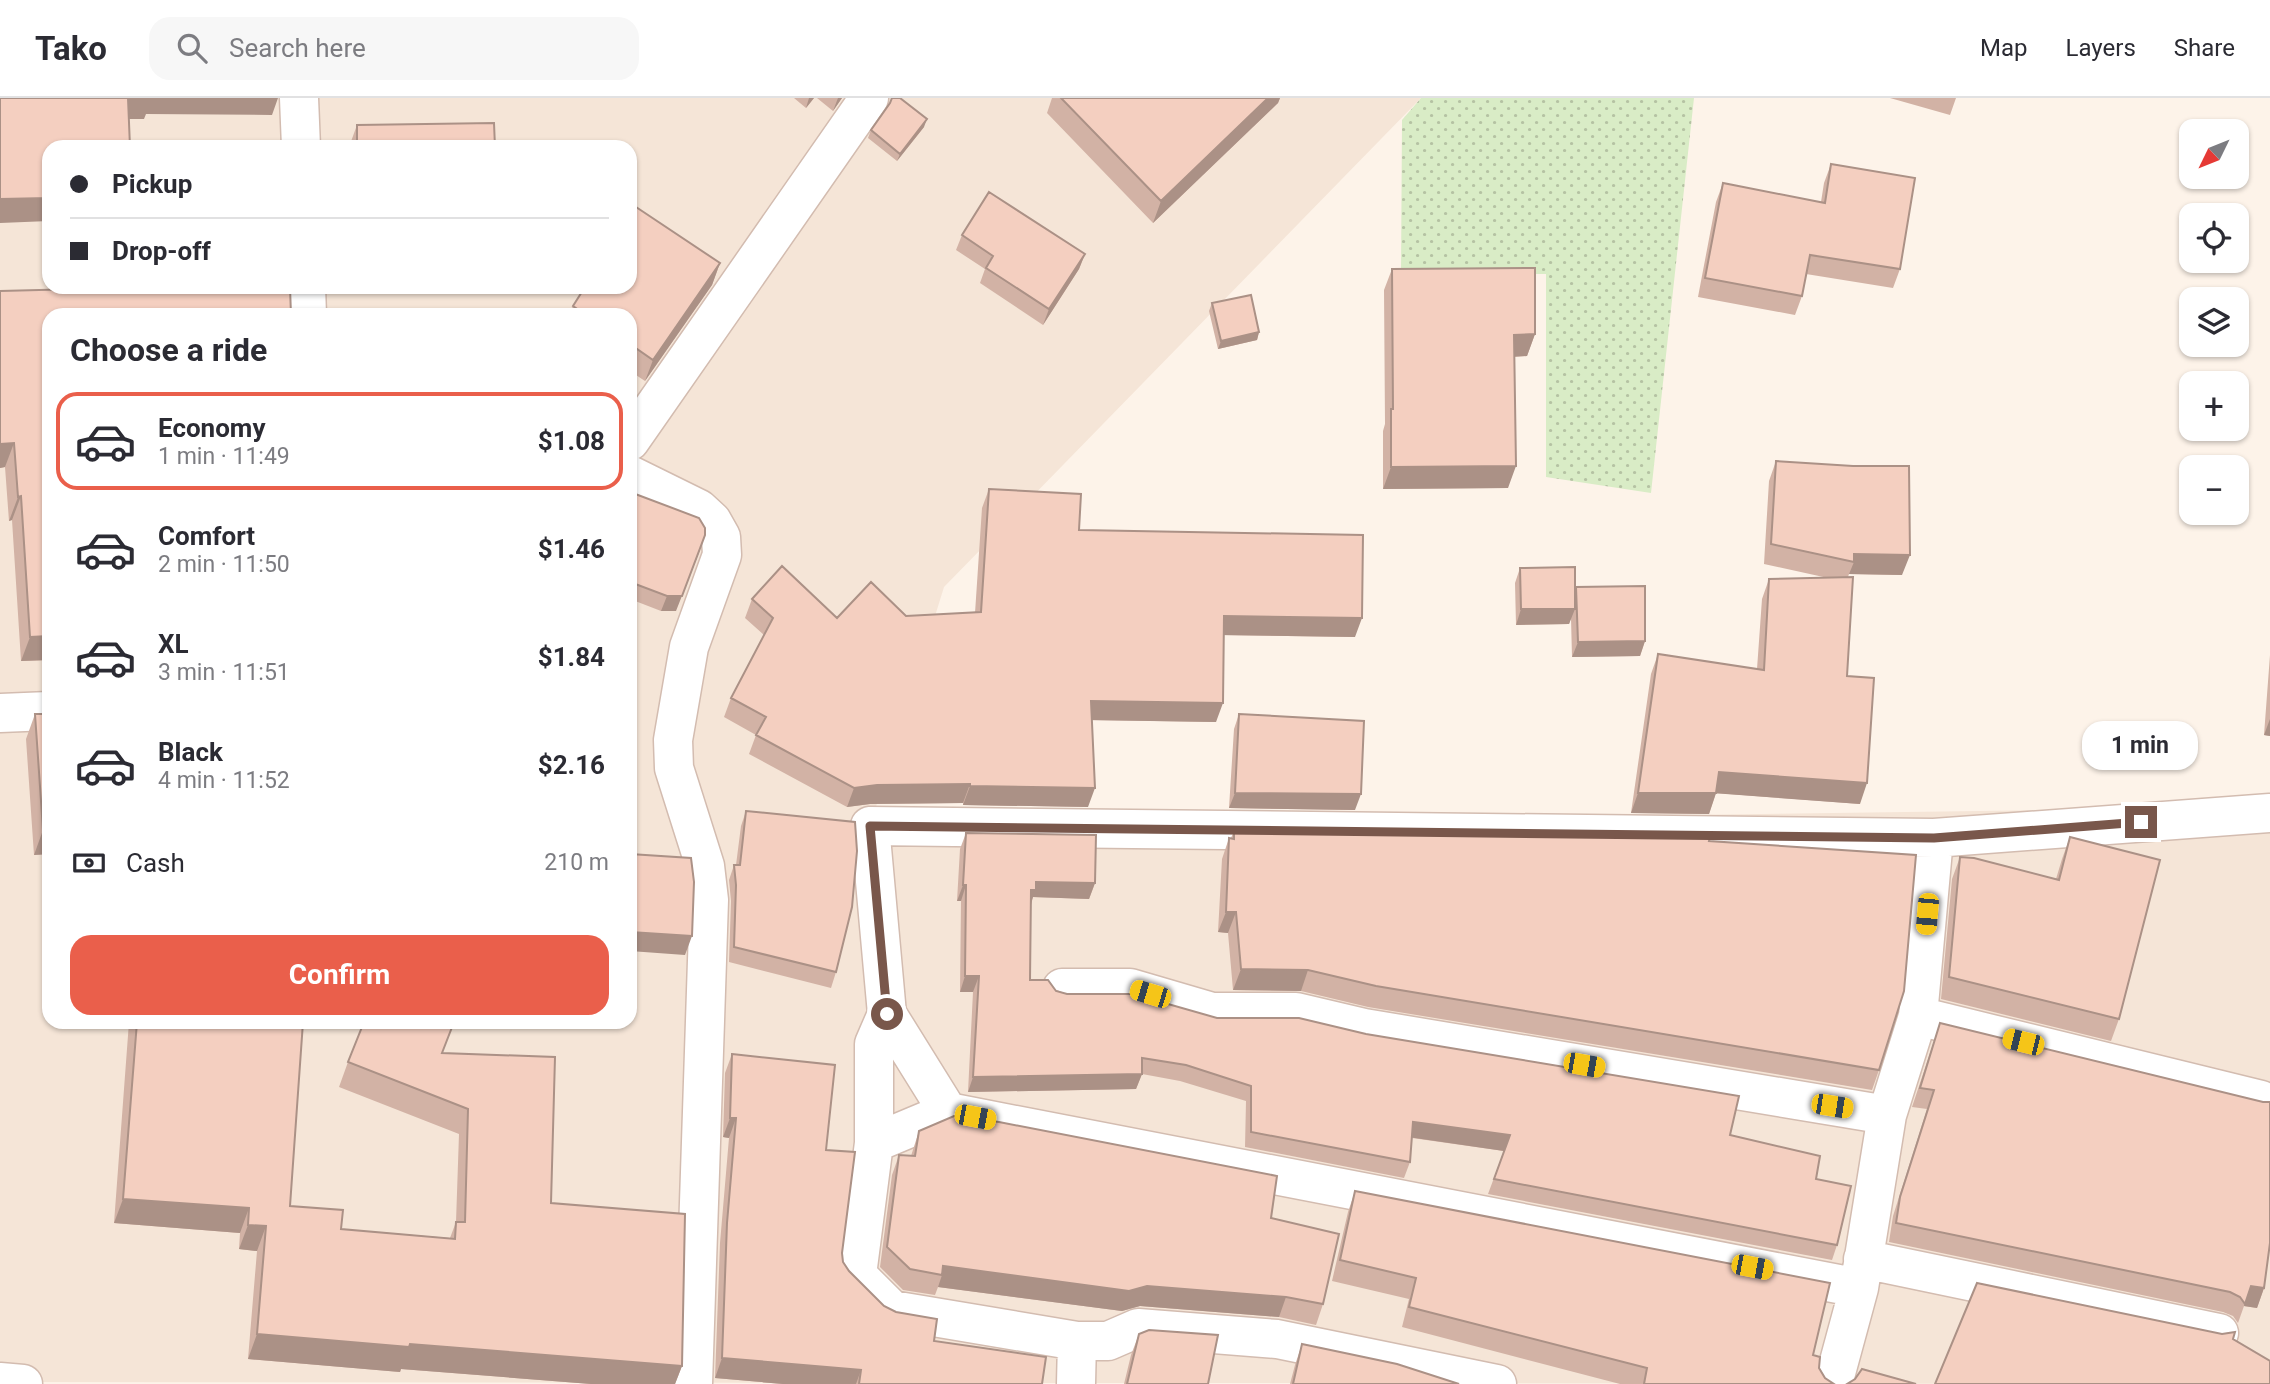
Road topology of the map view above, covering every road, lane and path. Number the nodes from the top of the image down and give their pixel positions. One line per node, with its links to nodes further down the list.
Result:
1 (299, 98): 3 (street)
2 (869, 98): 4 (street)
3 (301, 140)
4 (637, 431)
5 (637, 478): 22 (street)
6 (42, 711): 7 (street)
7 (0, 713)
8 (2270, 813): 9 (street)
9 (1934, 838): 11 (street); 12 (street)
10 (1062, 988): 15 (street)
11 (887, 1014): 14 (street); 16 (street)
12 (1918, 1016): 13 (street); 15 (street)
13 (2261, 1100)
14 (948, 1112): 16 (street); 17 (street)
15 (1886, 1115): 17 (street)
16 (874, 1143): 19 (street)
17 (1861, 1274): 18 (street); 25 (street)
18 (2219, 1333)
19 (1077, 1341): 23 (street); 24 (street)
20 (0, 1382): 21 (street)
21 (23, 1384)
22 (693, 1384)
23 (1076, 1384)
24 (1497, 1384)
25 (1833, 1384)

